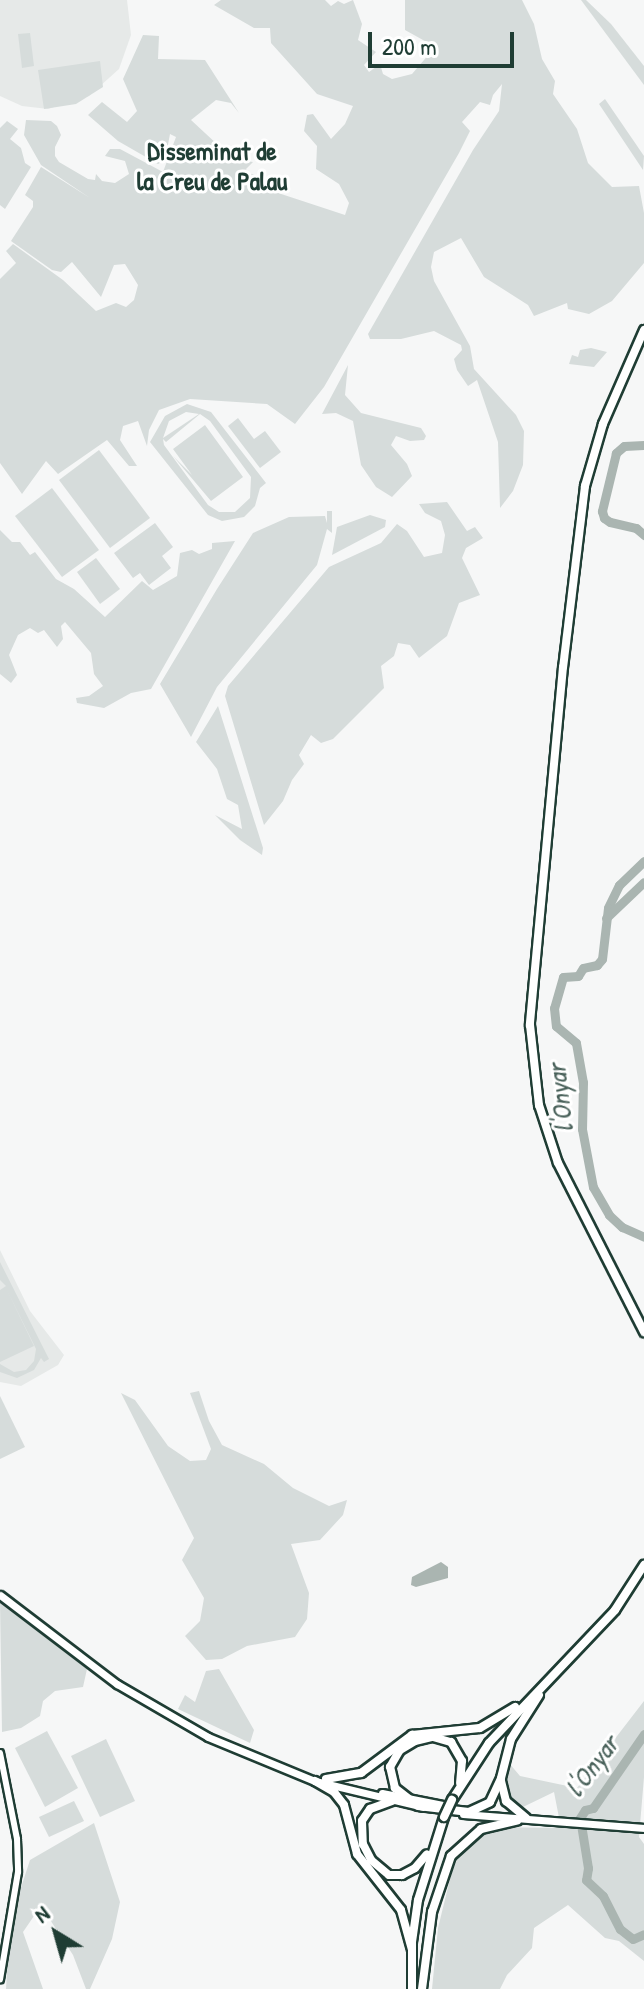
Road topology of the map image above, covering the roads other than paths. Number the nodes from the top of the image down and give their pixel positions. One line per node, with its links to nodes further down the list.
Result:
1 (644, 330): 2 (highway)
2 (644, 1332)
3 (644, 1565): 5 (highway)
4 (0, 1595): 8 (main road)
5 (601, 1627): 6 (highway); 9 (highway)
6 (535, 1692): 10 (highway); 12 (highway)
7 (0, 1753): 21 (street)
8 (286, 1769): 10 (main road); 11 (main road)
9 (501, 1778): 16 (highway); 17 (highway)
10 (326, 1779): 13 (main road)
11 (315, 1781): 14 (main road); 20 (highway)
12 (460, 1787): 13 (highway); 19 (highway, bridge)
13 (409, 1799): 16 (main road)
14 (392, 1801): 15 (main road); 19 (highway)
15 (418, 1806): 16 (highway); 17 (main road)
16 (474, 1811): 17 (main road)
17 (522, 1820): 18 (main road); 23 (highway)
18 (644, 1828)
19 (432, 1847): 20 (highway)
20 (412, 1950): 22 (highway)
21 (0, 1979)
22 (412, 1989)
23 (422, 1989)

